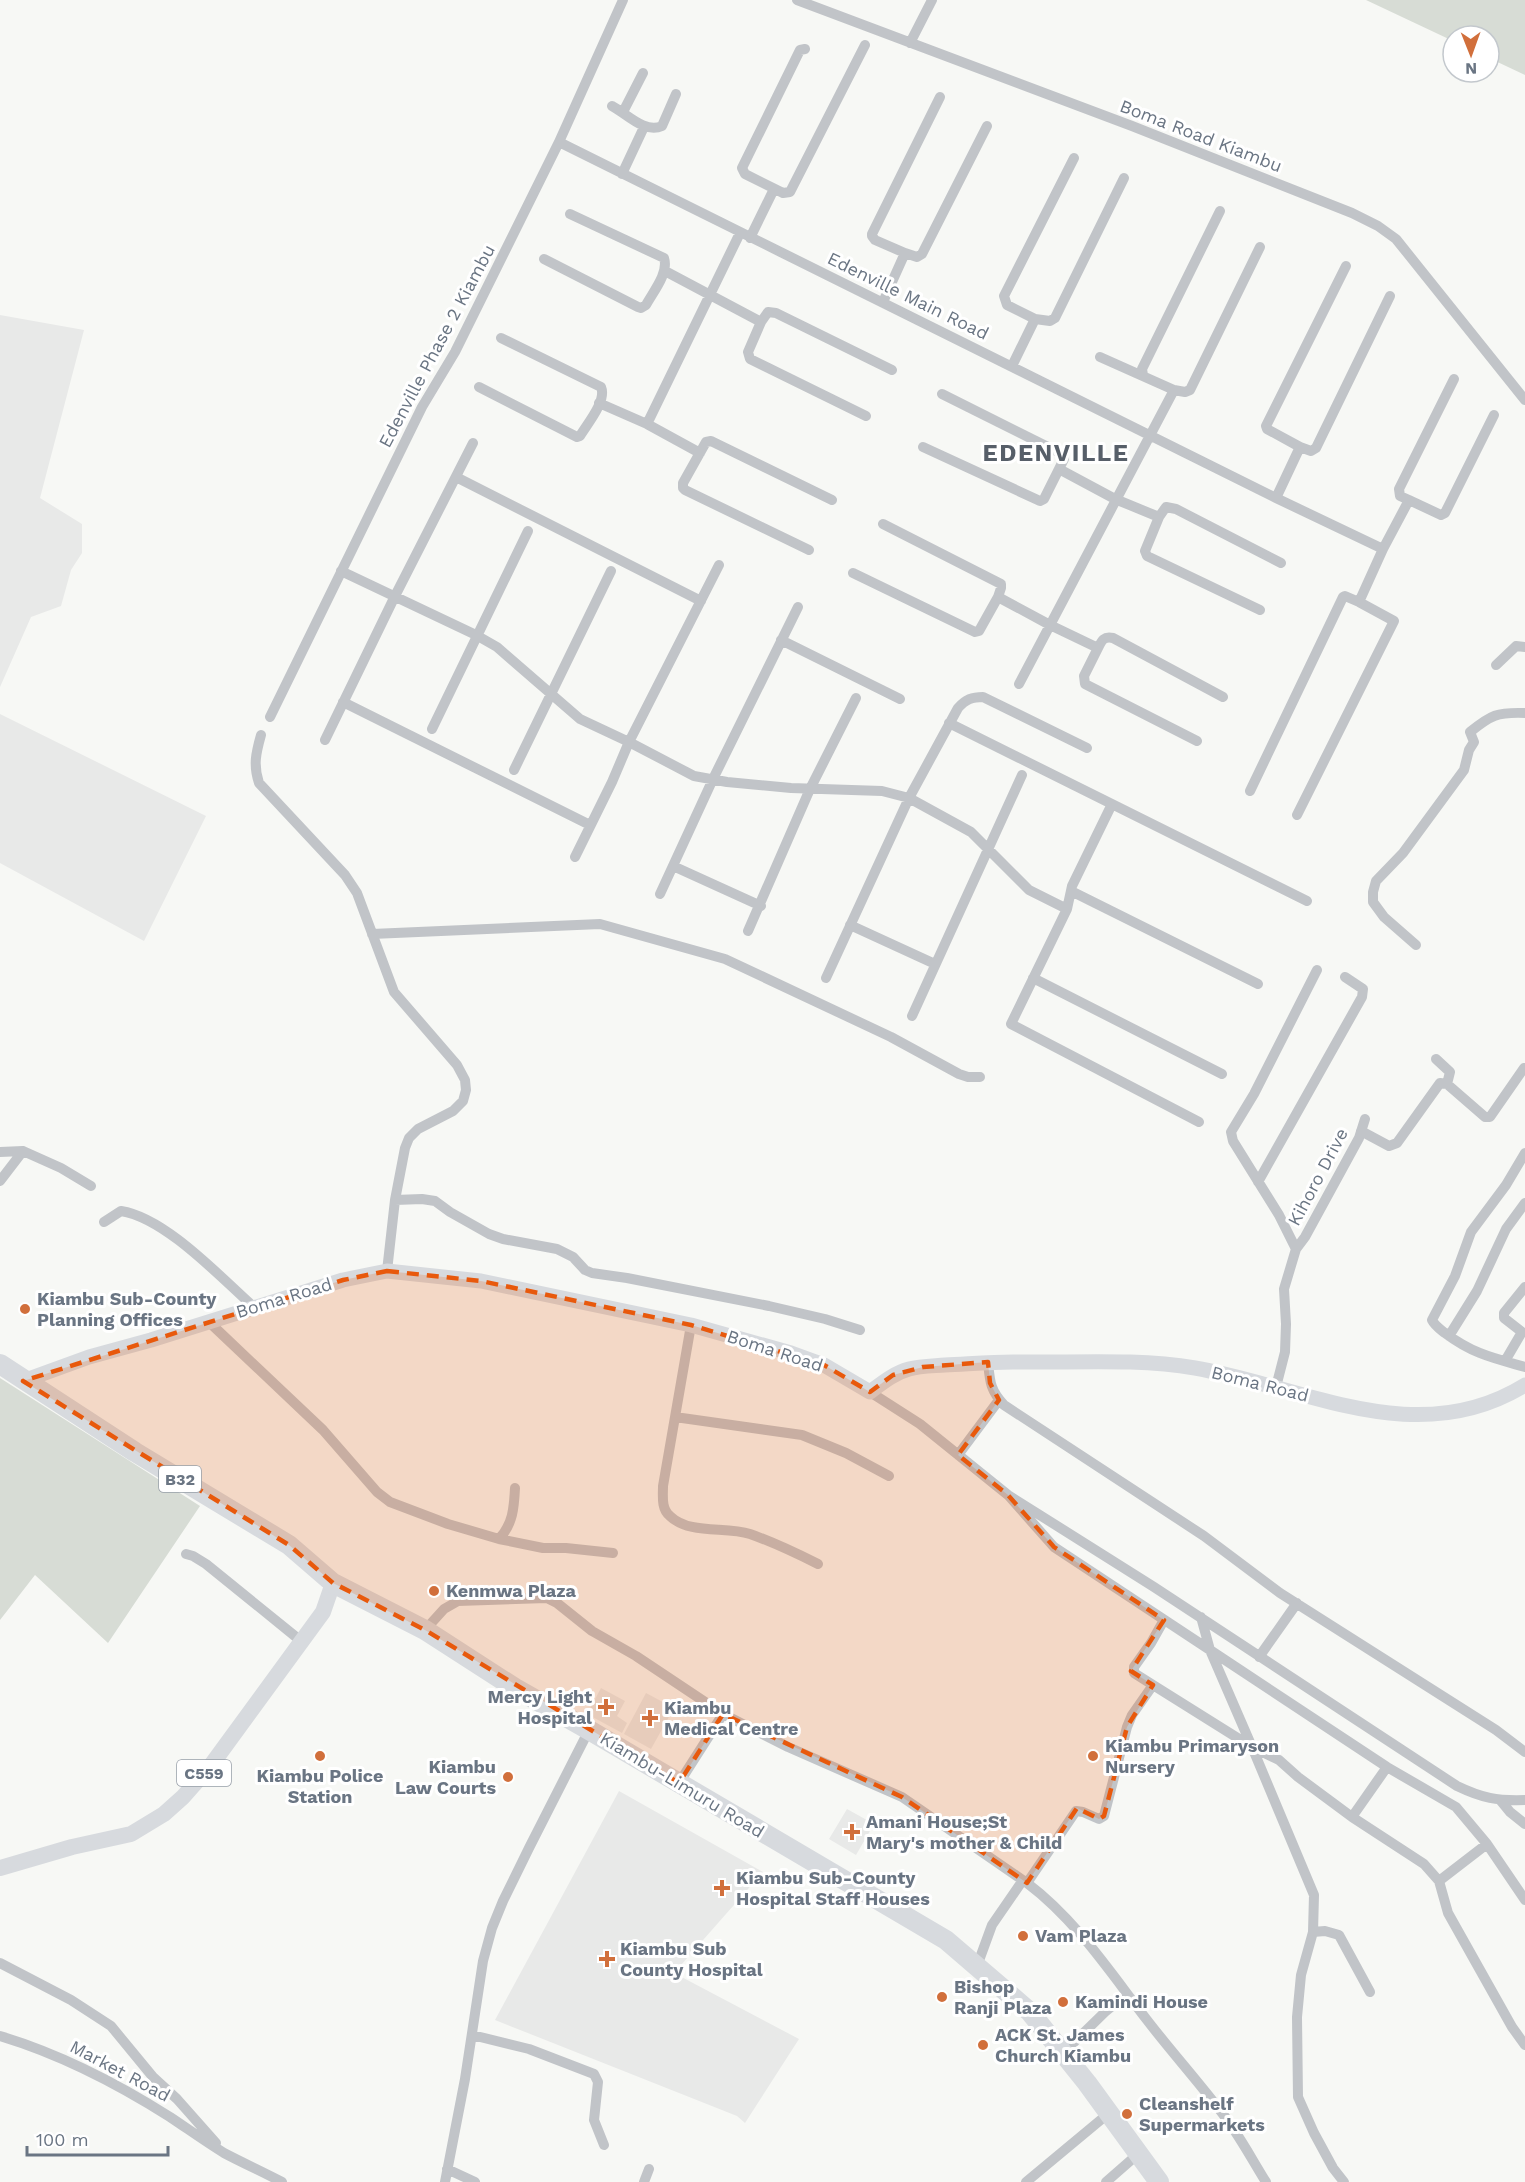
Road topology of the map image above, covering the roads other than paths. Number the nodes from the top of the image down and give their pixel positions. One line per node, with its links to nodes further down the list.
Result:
1 (623, 0): 14 (street)
2 (797, 0): 4 (street, Boma Road Kiambu)
3 (932, 0): 4 (street)
4 (910, 43): 41 (street, Boma Road Kiambu)
5 (865, 45): 18 (street)
6 (805, 49): 18 (street)
7 (643, 73): 11 (street)
8 (676, 94): 13 (street)
9 (940, 97): 23 (street)
10 (612, 106): 11 (street)
11 (623, 112): 13 (street)
12 (987, 126): 23 (street)
13 (644, 127): 16 (street)
14 (559, 142): 16 (street, Edenville Main Road); 64 (street, Edenville Phase 2 Kiambu)
15 (1074, 158): 30 (street)
16 (622, 174): 21 (street, Edenville Main Road)
17 (1124, 178): 30 (street)
18 (774, 189): 21 (street)
19 (1220, 211): 36 (street)
20 (570, 214): 26 (street)
21 (745, 235): 27 (street); 29 (street, Edenville Main Road)
22 (1260, 247): 39 (street)
23 (905, 253): 29 (street)
24 (544, 259): 26 (street)
25 (1346, 266): 49 (street)
26 (665, 271): 27 (street)
27 (708, 295): 31 (street); 45 (street)
28 (1390, 296): 49 (street)
29 (883, 302): 34 (street, Edenville Main Road)
30 (1035, 319): 34 (street)
31 (761, 322): 35 (street); 44 (street)
32 (501, 338): 42 (street)
33 (1100, 357): 36 (street)
34 (1012, 366): 46 (street, Edenville Main Road)
35 (892, 370)
36 (1143, 375): 39 (street)
37 (1454, 379): 56 (street)
38 (479, 387): 42 (street)
39 (1174, 390): 46 (street)
40 (942, 394): 51 (street)
41 (1525, 400)
42 (599, 403): 45 (street)
43 (1494, 415): 56 (street)
44 (866, 416)
45 (646, 424): 50 (street)
46 (1150, 436): 53 (street, Edenville Main Road); 54 (street)
47 (474, 442): 52 (street)
48 (923, 447): 51 (street)
49 (1300, 447): 53 (street)
50 (700, 453): 55 (street); 61 (street)
51 (1059, 469): 54 (street)
52 (456, 477): 67 (street); 69 (street)
53 (1276, 498): 60 (street, Edenville Main Road)
54 (1116, 499): 57 (street); 73 (street)
55 (832, 500)
56 (1409, 501): 60 (street)
57 (1159, 517): 62 (street); 72 (street)
58 (883, 524): 68 (street)
59 (528, 531): 74 (street)
60 (1383, 549): 70 (street)
61 (809, 550)
62 (1281, 563)
63 (719, 565): 69 (street)
64 (342, 568): 67 (street); 86 (street, Edenville Phase 2 Kiambu)
65 (611, 571): 80 (street)
66 (853, 573): 68 (street)
67 (394, 596): 74 (street); 84 (street)
68 (998, 597): 73 (street)
69 (701, 601): 91 (street)
70 (1359, 602): 98 (street); 101 (street)
71 (798, 607): 75 (street)
72 (1260, 610)
73 (1050, 625): 77 (street); 79 (street)
74 (476, 635): 80 (street); 88 (street)
75 (781, 640): 83 (street); 96 (street)
76 (1525, 647): 78 (street)
77 (1098, 648): 81 (street); 92 (street)
78 (1496, 666)
79 (1019, 684)
80 (551, 694): 91 (street); 94 (street)
81 (1223, 696)
82 (856, 698): 97 (street)
83 (900, 699)
84 (343, 702): 90 (street); 102 (street)
85 (1525, 713): 114 (street)
86 (270, 717)
87 (949, 723): 93 (street); 99 (street); 100 (street)
88 (432, 729)
89 (261, 735): 113 (street)
90 (326, 740)
91 (629, 741): 96 (street); 102 (street)
92 (1197, 741)
93 (1088, 748)
94 (514, 770)
95 (1022, 775): 103 (street)
96 (713, 779): 97 (street); 105 (street)
97 (810, 789): 99 (street); 109 (street)
98 (1250, 791)
99 (909, 798): 103 (street); 111 (street)
100 (1112, 804): 106 (street); 108 (street)
101 (1297, 815)
102 (590, 825): 104 (street)
103 (989, 849): 110 (street); 115 (street)
104 (574, 857)
105 (673, 866): 107 (street); 109 (street)
106 (1071, 891): 110 (street); 120 (street)
107 (660, 894)
108 (1307, 901)
109 (761, 906): 112 (street)
110 (1067, 909): 119 (street)
111 (850, 925): 115 (street); 118 (street)
112 (748, 931)
113 (372, 934): 125 (street); 136 (street)
114 (1416, 945)
115 (935, 964): 121 (street)
116 (1317, 970): 134 (street)
117 (1345, 977): 134 (street)
118 (826, 978)
119 (1033, 978): 124 (street); 128 (street)
120 (1258, 984)
121 (912, 1016)
122 (1436, 1059): 126 (street)
123 (1524, 1068): 126 (street)
124 (1222, 1074)
125 (980, 1077)
126 (1447, 1084): 129 (street)
127 (1365, 1119): 129 (street, Kihoro Drive)
128 (1199, 1122)
129 (1361, 1131): 139 (street, Kihoro Drive)
130 (23, 1151): 131 (street); 133 (street); 135 (street)
131 (0, 1152)
132 (1525, 1153): 146 (street)
133 (0, 1181)
134 (1258, 1182): 139 (street)
135 (91, 1186)
136 (395, 1200): 140 (street); 145 (street)
137 (1525, 1203): 146 (street)
138 (104, 1222): 142 (street)
139 (1296, 1249): 153 (street, Kihoro Drive)
140 (387, 1271): 142 (main road, Boma Road); 144 (main road, Boma Road)
141 (1525, 1287): 147 (street)
142 (255, 1308): 143 (main road, Boma Road)
143 (209, 1322): 151 (main road, Boma Road); 161 (street)
144 (691, 1325): 154 (main road, Boma Road); 156 (street)
145 (860, 1330)
146 (1449, 1336): 147 (street)
147 (1505, 1361): 150 (street)
148 (988, 1362): 153 (main road, Boma Road); 154 (main road, Boma Road); 155 (street)
149 (0, 1364): 151 (highway, B32)
150 (1525, 1366)
151 (23, 1381): 165 (highway, Kiambu-Limuru Road / B32)
152 (1525, 1385): 153 (main road, Boma Road)
153 (1276, 1387)
154 (870, 1392): 157 (street)
155 (999, 1400): 157 (street); 167 (street)
156 (675, 1417): 158 (street); 164 (street)
157 (958, 1455): 160 (street)
158 (889, 1476)
159 (515, 1488): 161 (street)
160 (1008, 1494): 166 (street); 168 (street)
161 (499, 1539): 162 (street)
162 (613, 1553)
163 (186, 1554): 172 (street)
164 (818, 1564)
165 (333, 1583): 171 (highway, Kiambu-Limuru Road / B32); 172 (main road, C559)
166 (1154, 1587): 168 (street); 169 (street)
167 (1297, 1603): 174 (street); 179 (street)
168 (1141, 1605): 170 (street)
169 (1200, 1617): 173 (street); 174 (street)
170 (1164, 1620): 173 (street); 175 (street)
171 (425, 1630): 176 (street); 177 (highway, Kiambu-Limuru Road / B32)
172 (301, 1641): 189 (main road, C559)
173 (1210, 1650): 178 (street); 180 (street)
174 (1259, 1657): 182 (street)
175 (1153, 1685): 178 (street); 190 (street)
176 (723, 1714): 181 (street); 190 (street)
177 (590, 1730): 181 (highway, Kiambu-Limuru Road / B32); 198 (street)
178 (1252, 1747): 186 (street); 193 (street)
179 (1525, 1752)
180 (1388, 1767): 185 (street); 186 (street)
181 (679, 1783): 195 (highway, Kiambu-Limuru Road / B32)
182 (1465, 1790): 184 (street); 185 (street)
183 (1525, 1800): 184 (street)
184 (1501, 1801): 187 (street)
185 (1456, 1807): 188 (street)
186 (1352, 1817): 191 (street)
187 (1525, 1824)
188 (1487, 1844): 191 (street); 192 (street)
189 (0, 1868)
190 (1025, 1881): 195 (street); 197 (street)
191 (1439, 1881): 200 (street)
192 (1525, 1900)
193 (1313, 1932): 196 (street); 216 (street)
194 (0, 1963): 204 (street)
195 (977, 1966): 201 (highway, Kiambu-Limuru Road / B32)
196 (1370, 1992)
197 (1127, 1994): 201 (street); 215 (street)
198 (472, 2035): 203 (street); 206 (street)
199 (0, 2036): 204 (street, Market Road)
200 (1525, 2045)
201 (1064, 2052): 202 (highway, Kiambu-Limuru Road / B32)
202 (1109, 2113): 205 (highway, Kiambu-Limuru Road / B32); 212 (street)
203 (604, 2145)
204 (224, 2152): 208 (street, Market Road)
205 (1138, 2154): 213 (street); 214 (highway, Kiambu-Limuru Road / B32)
206 (447, 2169): 209 (street); 210 (street)
207 (650, 2169): 211 (street)
208 (282, 2182)
209 (445, 2182)
210 (475, 2182)
211 (644, 2182)
212 (1026, 2182)
213 (1106, 2182)
214 (1159, 2182)
215 (1266, 2182)
216 (1344, 2182)

